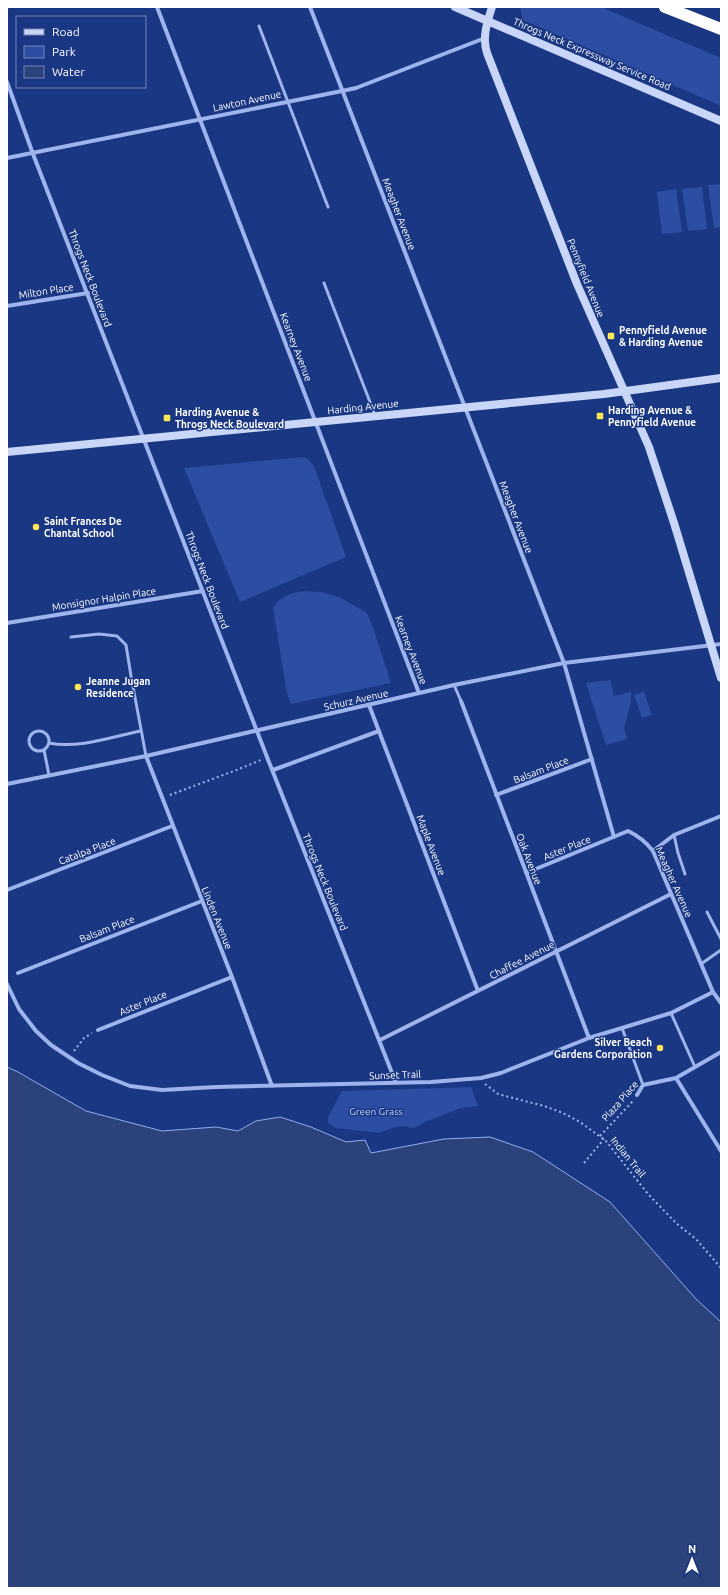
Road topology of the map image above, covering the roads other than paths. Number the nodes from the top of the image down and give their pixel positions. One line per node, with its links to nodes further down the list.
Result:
1 (157, 7): 13 (street, Kearney Avenue)
2 (310, 7): 11 (street, Meagher Avenue)
3 (455, 7): 6 (street, Throgs Neck Expressway Service Road)
4 (492, 7): 6 (street)
5 (664, 7): 8 (highway)
6 (488, 20): 9 (street, Pennyfield Avenue); 14 (street, Throgs Neck Expressway Service Road)
7 (259, 26): 12 (lane)
8 (721, 29)
9 (485, 38): 11 (street, Lawton Avenue); 22 (street, Pennyfield Avenue)
10 (7, 82): 15 (street, Throgs Neck Boulevard)
11 (342, 91): 12 (street, Lawton Avenue); 23 (street, Meagher Avenue)
12 (289, 102): 13 (street, Lawton Avenue); 17 (lane)
13 (200, 120): 15 (street, Lawton Avenue); 25 (street, Kearney Avenue)
14 (721, 120)
15 (33, 154): 16 (street, Lawton Avenue); 19 (street, Throgs Neck Boulevard)
16 (7, 158)
17 (328, 207)
18 (324, 283): 24 (lane)
19 (88, 293): 20 (street, Milton Place); 26 (street, Throgs Neck Boulevard)
20 (7, 306)
21 (721, 378): 22 (street, Harding Avenue)
22 (624, 392): 23 (street, Harding Avenue); 32 (street, Pennyfield Avenue)
23 (465, 407): 24 (street, Harding Avenue); 33 (street, Meagher Avenue)
24 (376, 416): 25 (street, Harding Avenue)
25 (317, 422): 26 (street, Harding Avenue); 36 (street, Kearney Avenue)
26 (144, 439): 27 (street, Harding Avenue); 28 (street, Throgs Neck Boulevard)
27 (7, 452)
28 (203, 591): 29 (street, Monsignor Halpin Place); 40 (street, Throgs Neck Boulevard)
29 (7, 623)
30 (71, 637): 39 (lane)
31 (721, 644): 32 (street, Schurz Avenue)
32 (710, 646): 33 (street, Schurz Avenue); 34 (street, Pennyfield Avenue)
33 (564, 663): 35 (street, Schurz Avenue); 45 (street, Meagher Avenue)
34 (721, 678)
35 (454, 685): 36 (street, Schurz Avenue); 37 (lane, Oak Avenue)
36 (419, 693): 38 (street, Schurz Avenue)
37 (461, 701): 49 (street, Oak Avenue)
38 (370, 705): 40 (street, Schurz Avenue); 41 (street, Maple Avenue)
39 (140, 731): 42 (lane); 44 (lane)
40 (258, 731): 44 (street, Schurz Avenue); 46 (street, Throgs Neck Boulevard)
41 (379, 731): 46 (street); 68 (street, Maple Avenue)
42 (49, 743): 43 (lane); 43 (lane)
43 (44, 750): 47 (lane)
44 (146, 756): 47 (street, Schurz Avenue); 51 (street, Linden Avenue)
45 (592, 759): 49 (street, Balsam Place); 53 (street, Meagher Avenue)
46 (272, 770): 75 (street, Throgs Neck Boulevard)
47 (49, 775): 48 (street, Schurz Avenue)
48 (7, 784)
49 (496, 795): 55 (street, Oak Avenue)
50 (721, 816): 52 (street)
51 (172, 826): 57 (street, Catalpa Place); 59 (street, Linden Avenue)
52 (674, 835): 54 (street); 56 (lane)
53 (614, 837): 54 (street, Meagher Avenue); 55 (street, Aster Place)
54 (653, 852): 58 (street, Meagher Avenue)
55 (526, 873): 63 (street, Oak Avenue)
56 (685, 874)
57 (7, 890)
58 (671, 894): 63 (street, Chaffee Avenue); 64 (street, Meagher Avenue)
59 (202, 901): 65 (street, Balsam Place); 66 (street, Linden Avenue)
60 (707, 912): 61 (lane)
61 (721, 939)
62 (721, 950): 64 (lane)
63 (556, 952): 68 (street, Chaffee Avenue); 74 (street, Oak Avenue)
64 (701, 964): 69 (street, Meagher Avenue)
65 (18, 973)
66 (232, 977): 73 (street, Aster Place); 81 (street, Linden Avenue)
67 (7, 984): 81 (street, Sunset Trail)
68 (478, 991): 75 (street, Chaffee Avenue)
69 (713, 992): 70 (street, Meagher Avenue); 71 (street, Sunset Trail)
70 (721, 1003)
71 (671, 1013): 72 (street, Sunset Trail); 77 (lane)
72 (622, 1028): 74 (street, Sunset Trail); 80 (lane)
73 (98, 1030)
74 (589, 1038): 79 (street, Sunset Trail)
75 (380, 1040): 79 (street, Throgs Neck Boulevard)
76 (721, 1052): 77 (street, Plaza Place)
77 (695, 1067): 78 (street, Plaza Place)
78 (676, 1078): 80 (street, Plaza Place); 83 (street)
79 (396, 1083): 81 (street, Sunset Trail)
80 (643, 1085): 82 (street, Plaza Place)
81 (272, 1086)
82 (638, 1095)
83 (721, 1151)

